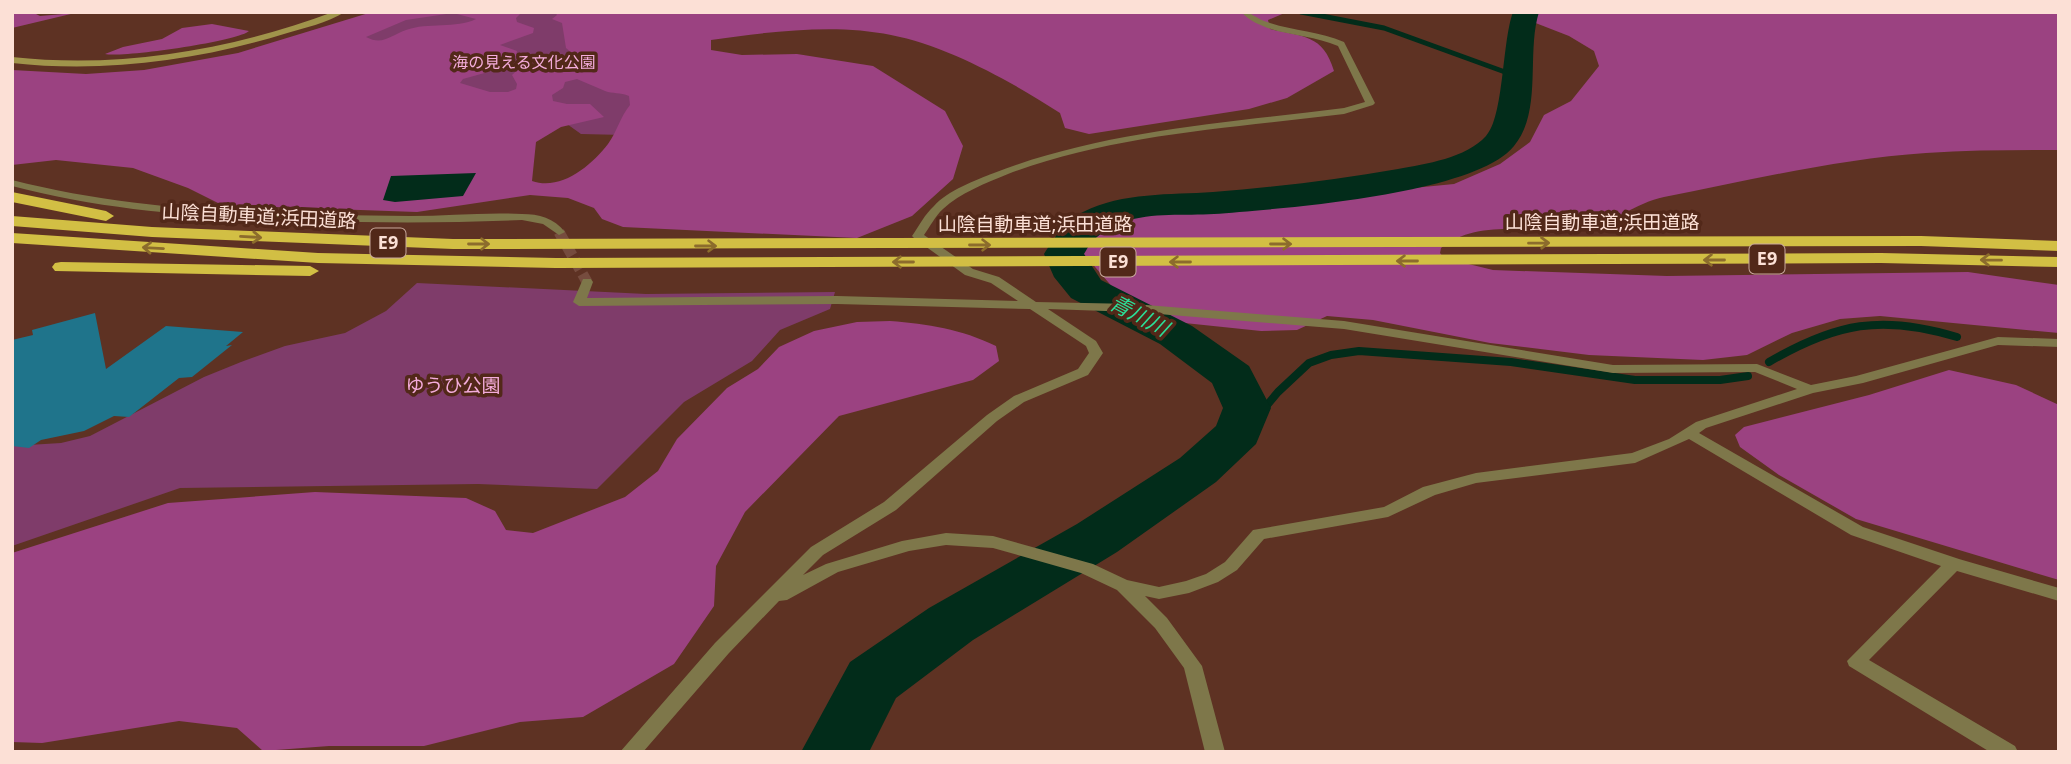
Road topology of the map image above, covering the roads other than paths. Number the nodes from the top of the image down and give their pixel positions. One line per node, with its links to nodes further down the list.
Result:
1 (341, 12): 5 (street)
2 (1245, 12): 27 (street)
3 (1385, 12): 4 (street)
4 (1414, 12)
5 (12, 60)
6 (12, 183): 9 (street)
7 (12, 197): 11 (highway)
8 (12, 220): 11 (highway, 山陰自動車道;浜田道路 / E9)
9 (559, 232)
10 (2059, 232): 13 (highway)
11 (222, 235): 16 (highway, 山陰自動車道;浜田道路 / E9, one-way to 16)
12 (12, 238): 17 (highway, 山陰自動車道;浜田道路 / E9, one-way to 12)
13 (1611, 242): 14 (highway, 山陰自動車道;浜田道路 / E9); 15 (highway, 山陰自動車道;浜田道路 / E9, one-way to 13)
14 (2059, 246)
15 (1473, 252): 16 (highway, 山陰自動車道;浜田道路 / E9); 18 (highway, 山陰自動車道;浜田道路 / E9, one-way to 15)
16 (762, 254): 17 (highway, 山陰自動車道;浜田道路 / E9)
17 (732, 262): 19 (highway)
18 (2059, 262)
19 (61, 267)
20 (587, 282): 22 (street)
21 (2059, 343): 22 (street)
22 (1810, 389): 23 (street)
23 (1689, 433): 24 (street); 25 (street)
24 (1954, 564): 26 (street); 30 (street)
25 (1123, 585): 27 (street); 29 (street)
26 (2059, 595)
27 (770, 601): 28 (street)
28 (630, 752)
29 (1215, 752)
30 (2008, 752)

